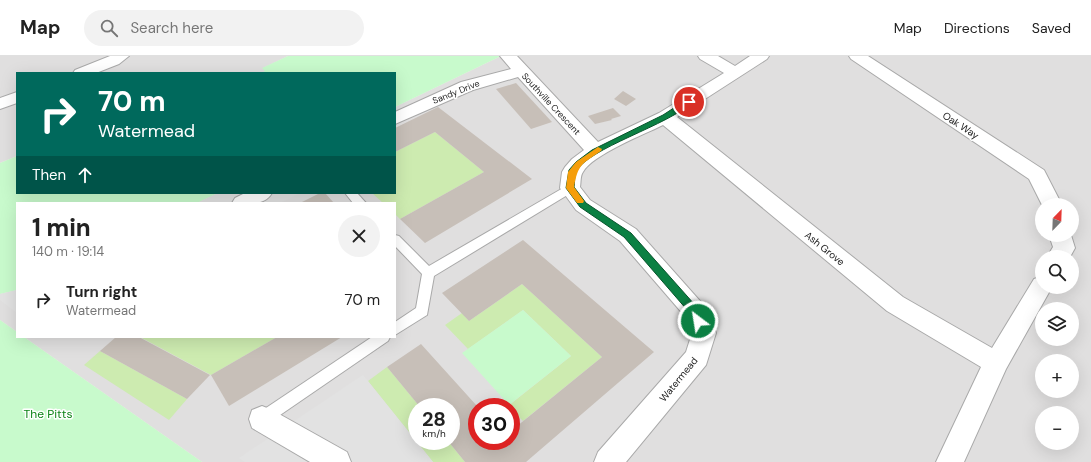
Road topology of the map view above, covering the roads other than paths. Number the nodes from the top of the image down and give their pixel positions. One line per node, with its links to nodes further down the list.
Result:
1 (508, 56): 6 (street, Southville Crescent)
2 (706, 56): 9 (street)
3 (761, 56): 9 (street)
4 (857, 56): 18 (street, Oak Way)
5 (117, 58): 7 (street); 8 (street)
6 (520, 71): 13 (street, Sandy Drive); 14 (street, Southville Crescent)
7 (83, 72)
8 (124, 72)
9 (736, 73): 12 (street)
10 (16, 98): 11 (street)
11 (0, 104)
12 (665, 116): 14 (street); 26 (street, Ash Grove)
13 (396, 119)
14 (595, 151): 15 (street)
15 (570, 188): 22 (lane); 29 (street, Watermead)
16 (260, 194): 19 (street)
17 (351, 194): 20 (lane)
18 (1048, 198)
19 (244, 202)
20 (359, 202)
21 (396, 240): 22 (lane)
22 (428, 273): 24 (lane)
23 (1037, 294): 26 (street)
24 (396, 328)
25 (382, 338): 27 (lane)
26 (996, 363): 30 (street)
27 (262, 419): 28 (street)
28 (337, 462)
29 (608, 462)
30 (950, 462)

